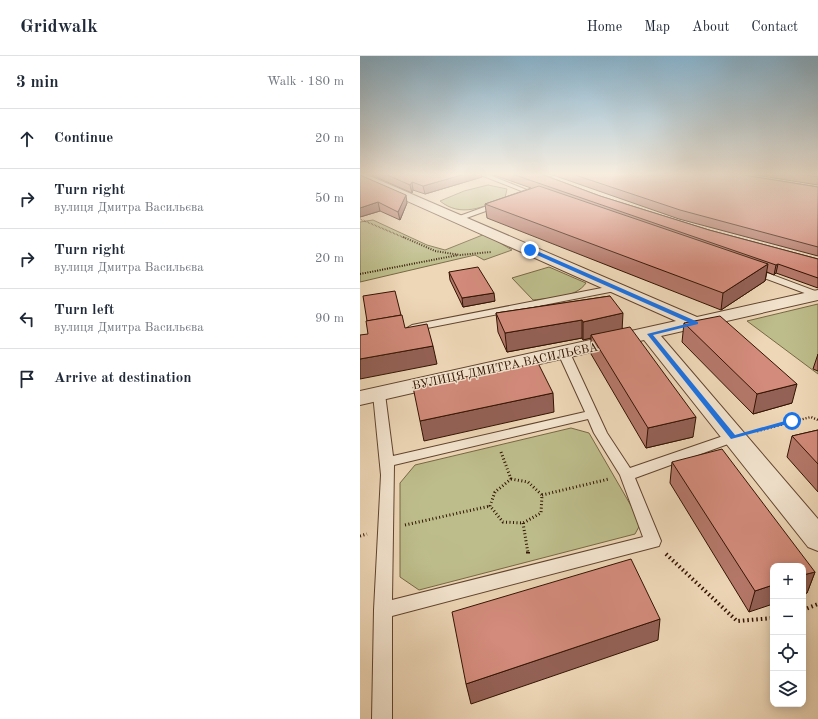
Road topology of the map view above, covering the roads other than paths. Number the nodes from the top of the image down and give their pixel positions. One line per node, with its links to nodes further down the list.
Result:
1 (428, 205): 3 (street)
2 (498, 205): 3 (lane)
3 (458, 218): 5 (street)
4 (739, 266): 6 (lane)
5 (617, 288): 7 (street); 8 (lane)
6 (818, 295): 7 (street, ВУЛИЦЯ ДМИТРА ВАСИЛЬЄВА)
7 (696, 323): 9 (street, ВУЛИЦЯ ДМИТРА ВАСИЛЬЄВА)
8 (398, 330)
9 (649, 334): 10 (street, ВУЛИЦЯ ДМИТРА ВАСИЛЬЄВА); 14 (street)
10 (564, 352): 11 (street, ВУЛИЦЯ ДМИТРА ВАСИЛЬЄВА); 13 (lane)
11 (379, 394): 12 (street, ВУЛИЦЯ ДМИТРА ВАСИЛЬЄВА); 15 (lane)
12 (360, 398)
13 (592, 414): 15 (lane); 16 (lane)
14 (734, 437): 16 (lane); 17 (street)
15 (386, 462): 18 (lane)
16 (627, 474): 18 (lane)
17 (818, 539)
18 (383, 610): 19 (lane)
19 (382, 719)

